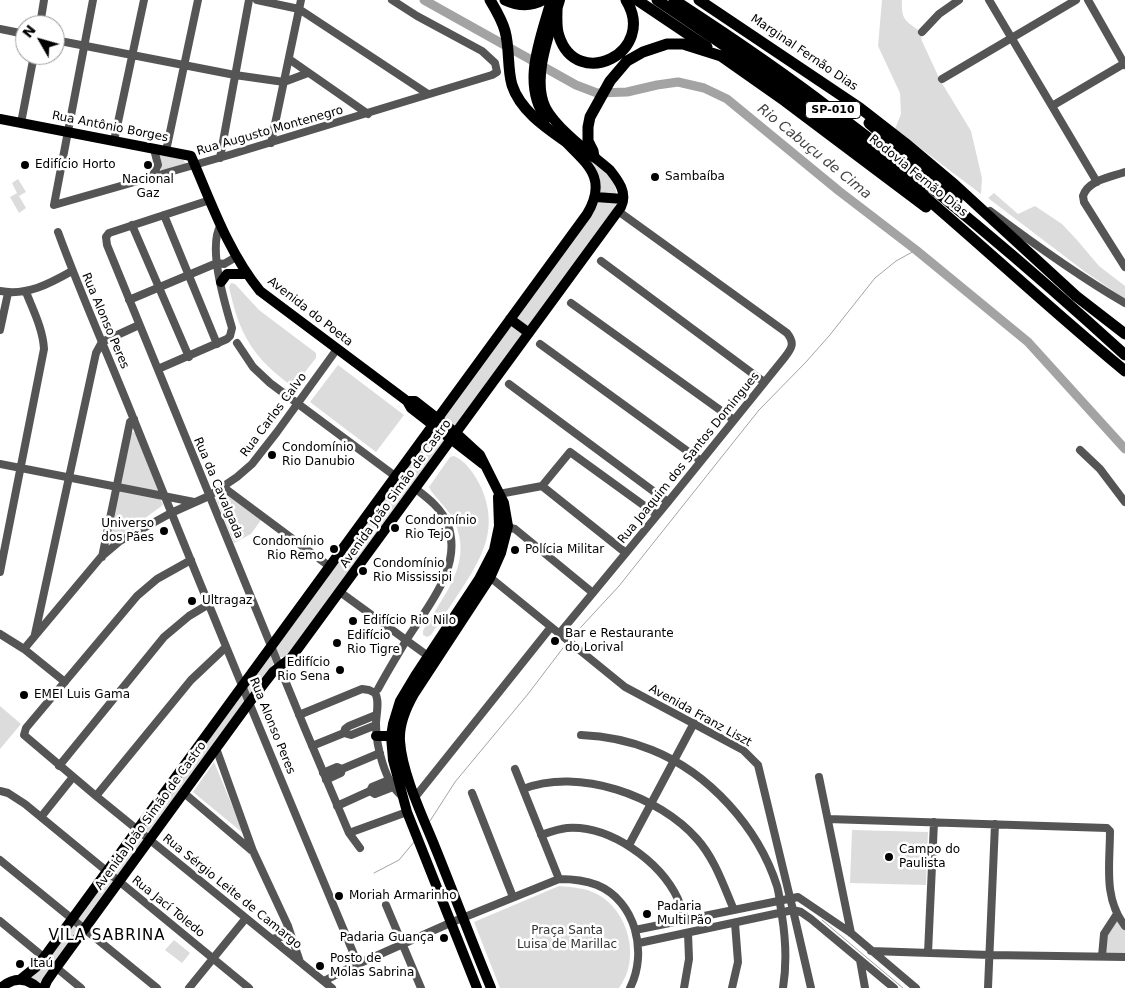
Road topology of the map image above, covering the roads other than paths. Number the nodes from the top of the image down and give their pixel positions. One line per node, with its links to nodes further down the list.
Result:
1 (44, 0): 23 (street)
2 (93, 0): 29 (street)
3 (144, 0): 30 (street)
4 (198, 0): 35 (street)
5 (249, 0): 38 (street)
6 (257, 0): 22 (street)
7 (301, 0): 22 (street)
8 (392, 0): 42 (street, Rua Augusto Montenegro)
9 (490, 0): 49 (highway)
10 (505, 0): 11 (highway)
11 (542, 0)
12 (626, 0): 21 (highway)
13 (637, 0): 31 (highway)
14 (657, 0): 69 (highway, Rodovia Fernão Dias / SP-010)
15 (674, 0): 67 (highway, Rodovia Fernão Dias / SP-010)
16 (699, 0): 40 (highway, Marginal Fernão Dias / SP-010)
17 (960, 0): 26 (street)
18 (989, 0): 27 (street)
19 (1076, 0): 27 (street)
20 (1088, 0): 33 (street)
21 (556, 3): 37 (main road)
22 (299, 9): 32 (street); 42 (street)
23 (42, 15)
24 (0, 29): 25 (street)
25 (15, 32)
26 (922, 32)
27 (1012, 39): 39 (street); 43 (street)
28 (65, 42): 29 (street)
29 (84, 45): 30 (street); 47 (street)
30 (132, 56): 35 (street); 48 (street)
31 (721, 56): 54 (highway); 69 (highway)
32 (289, 59): 36 (street); 41 (street)
33 (1125, 64): 43 (street)
34 (32, 65): 46 (street)
35 (184, 65): 38 (street); 53 (street)
36 (308, 73): 41 (street); 44 (street)
37 (537, 73): 49 (main road); 54 (main road)
38 (235, 76): 41 (street); 55 (street)
39 (942, 79)
40 (818, 80): 52 (highway, Marginal Fernão Dias / SP-010); 67 (highway)
41 (284, 82): 50 (street)
42 (428, 94): 44 (street, Rua Augusto Montenegro)
43 (1052, 106): 59 (street)
44 (368, 114): 50 (street, Rua Augusto Montenegro)
45 (0, 119): 46 (main road, Rua Antônio Borges)
46 (21, 123): 47 (main road, Rua Antônio Borges)
47 (67, 132): 48 (main road, Rua Antônio Borges); 58 (street, Rua Augusto Montenegro)
48 (114, 141): 51 (main road, Rua Antônio Borges)
49 (565, 141): 60 (main road)
50 (271, 143): 55 (street, Rua Augusto Montenegro)
51 (154, 148): 53 (main road, Rua Antônio Borges); 58 (street)
52 (915, 150): 83 (street); 85 (highway, Marginal Fernão Dias)
53 (166, 151): 56 (main road, Rua Antônio Borges)
54 (594, 157): 61 (main road)
55 (217, 159): 56 (street, Rua Antônio Borges)
56 (193, 160): 58 (street, Rua Augusto Montenegro); 62 (main road, Avenida do Poeta)
57 (1125, 172): 59 (street)
58 (152, 177)
59 (1097, 182): 73 (street)
60 (596, 197): 61 (main road); 84 (main road, Avenida João Simão de Castro)
61 (623, 199): 63 (main road, Avenida João Simão de Castro)
62 (210, 200): 64 (street, Rua da Cavalgada); 66 (main road, Avenida do Poeta)
63 (618, 211): 88 (main road, Avenida João Simão de Castro); 100 (street, Rua Joaquim dos Santos Domingues)
64 (164, 215): 65 (street, Rua da Cavalgada); 75 (street)
65 (132, 225): 78 (street); 81 (street, Rua da Cavalgada)
66 (221, 225): 70 (main road, Avenida do Poeta); 72 (street)
67 (984, 231): 96 (highway, Rodovia Fernão Dias / SP-010)
68 (58, 232): 74 (street, Rua Alonso Peres)
69 (975, 241): 99 (highway, Rodovia Fernão Dias / SP-010)
70 (236, 257): 72 (street); 76 (main road, Avenida do Poeta)
71 (601, 261): 100 (street)
72 (217, 262): 75 (street); 77 (street)
73 (1125, 267)
74 (72, 271): 80 (street); 90 (street, Rua Alonso Peres)
75 (188, 274): 78 (street); 93 (street)
76 (246, 274): 77 (main road); 95 (main road, Avenida do Poeta)
77 (221, 282): 93 (street)
78 (159, 287): 81 (street); 97 (street)
79 (4, 292): 80 (street); 87 (street)
80 (26, 292): 110 (street)
81 (129, 300): 86 (street, Rua da Cavalgada)
82 (571, 303): 104 (street)
83 (1125, 303)
84 (510, 319): 88 (main road); 105 (main road, Avenida João Simão de Castro)
85 (1109, 322): 89 (highway); 92 (highway)
86 (139, 325): 90 (street); 98 (street, Rua da Cavalgada)
87 (0, 330)
88 (529, 334): 106 (main road, Avenida João Simão de Castro)
89 (1125, 334)
90 (102, 342): 103 (street, Rua Alonso Peres); 112 (street)
91 (237, 343): 102 (street)
92 (1125, 343)
93 (217, 344): 97 (street)
94 (540, 344): 108 (street)
95 (337, 349): 102 (street, Rua Carlos Calvo); 105 (main road, Avenida do Poeta)
96 (1125, 355)
97 (189, 357): 98 (street)
98 (158, 370): 119 (street, Rua da Cavalgada)
99 (1124, 371)
100 (764, 382): 104 (street, Rua Joaquim dos Santos Domingues)
101 (509, 384): 121 (street)
102 (298, 403): 111 (street); 115 (street, Rua Carlos Calvo)
103 (134, 419): 114 (street); 118 (street, Rua Alonso Peres)
104 (734, 420): 108 (street, Rua Joaquim dos Santos Domingues)
105 (435, 421): 106 (main road, Avenida do Poeta); 111 (main road, Avenida João Simão de Castro)
106 (454, 436): 116 (main road, Avenida João Simão de Castro); 117 (main road, Avenida do Poeta)
107 (1080, 450): 122 (street)
108 (701, 461): 121 (street, Rua Joaquim dos Santos Domingues)
109 (0, 464): 110 (street)
110 (21, 469): 112 (street); 130 (street)
111 (395, 476): 129 (main road, Avenida João Simão de Castro)
112 (69, 477): 114 (street); 137 (street)
113 (542, 486): 117 (street); 124 (street); 126 (street)
114 (116, 487): 118 (street); 127 (street)
115 (223, 487): 119 (street, Rua Carlos Calvo); 129 (street)
116 (416, 489): 132 (main road, Avenida João Simão de Castro); 139 (street, Avenida do Poeta)
117 (499, 494): 125 (main road, Avenida do Poeta)
118 (165, 496): 120 (street); 123 (street, Rua Alonso Peres)
119 (209, 496): 120 (street, Rua Carlos Calvo); 140 (street, Rua da Cavalgada)
120 (194, 502): 123 (street, Rua Carlos Calvo)
121 (668, 502): 124 (street, Rua Joaquim dos Santos Domingues)
122 (1125, 502)
123 (171, 512): 127 (street, Rua Carlos Calvo); 128 (street, Rua Alonso Peres)
124 (657, 515): 126 (street, Rua Joaquim dos Santos Domingues)
125 (504, 526): 131 (main road, Avenida do Poeta); 133 (street)
126 (626, 553): 133 (street, Rua Joaquim dos Santos Domingues)
127 (102, 558): 137 (street, Rua Carlos Calvo)
128 (191, 560): 134 (street, Rua Alonso Peres); 145 (street)
129 (329, 566): 140 (main road, Avenida João Simão de Castro)
130 (0, 572)
131 (487, 575): 135 (street, Avenida Franz Liszt); 143 (main road, Avenida do Poeta); 172 (main road, Avenida do Poeta)
132 (340, 592): 139 (street); 144 (main road, Avenida João Simão de Castro)
133 (593, 593): 138 (street, Rua Joaquim dos Santos Domingues)
134 (209, 604): 141 (street, Rua Alonso Peres); 160 (street)
135 (551, 627): 138 (street, Avenida Franz Liszt); 172 (street)
136 (0, 634): 142 (street)
137 (35, 635): 142 (street, Rua Carlos Calvo)
138 (560, 635): 151 (street, Avenida Franz Liszt)
139 (406, 641): 143 (street); 147 (street, Avenida do Poeta)
140 (270, 646): 144 (street, Rua da Cavalgada); 146 (main road, Avenida João Simão de Castro)
141 (226, 647): 146 (street, Rua Alonso Peres); 170 (street)
142 (24, 649): 145 (street)
143 (428, 656): 155 (main road, Avenida do Poeta)
144 (279, 667): 148 (main road, Avenida João Simão de Castro); 149 (street, Rua da Cavalgada)
145 (65, 682): 160 (street, Rua Sérgio Leite de Camargo)
146 (243, 685): 148 (street, Rua Alonso Peres); 180 (main road, Avenida João Simão de Castro)
147 (378, 693): 149 (street); 150 (street, Avenida do Poeta)
148 (250, 703): 157 (main road, Avenida João Simão de Castro); 230 (street, Rua Alonso Peres)
149 (299, 715): 156 (street, Rua da Cavalgada)
150 (376, 716): 152 (street, Avenida do Poeta); 153 (street)
151 (694, 723): 159 (street); 189 (street, Avenida Franz Liszt)
152 (376, 730): 153 (street); 155 (main road); 158 (street, Avenida do Poeta)
153 (344, 733): 156 (street)
154 (581, 735): 159 (street)
155 (391, 736): 171 (main road, Avenida do Poeta)
156 (312, 746): 162 (street, Rua da Cavalgada)
157 (216, 748): 168 (main road, Avenida João Simão de Castro); 182 (street)
158 (380, 753): 162 (street); 165 (street, Avenida do Poeta)
159 (675, 762): 173 (street); 192 (street)
160 (59, 766): 163 (street, Rua Sérgio Leite de Camargo)
161 (515, 769): 166 (street)
162 (325, 776): 174 (street, Rua da Cavalgada)
163 (73, 777): 170 (street, Rua Sérgio Leite de Camargo); 176 (street)
164 (819, 777): 177 (street)
165 (391, 783): 171 (street, Avenida do Poeta); 174 (street)
166 (523, 789): 173 (street); 183 (street)
167 (3, 790): 176 (street, Rua Jací Toledo)
168 (184, 793): 184 (main road, Avenida João Simão de Castro); 185 (street)
169 (472, 793): 197 (street)
170 (96, 796): 180 (street, Rua Sérgio Leite de Camargo)
171 (402, 796): 175 (main road, Avenida do Poeta)
172 (416, 796): 190 (main road, Avenida do Poeta)
173 (651, 803): 186 (street); 201 (street)
174 (337, 806): 181 (street, Rua da Cavalgada)
175 (407, 812): 181 (street); 191 (main road, Avenida do Poeta)
176 (41, 817): 194 (street, Rua Jací Toledo)
177 (828, 819): 178 (street); 217 (street)
178 (934, 822): 179 (street); 222 (street)
179 (995, 824): 204 (street); 223 (street)
180 (137, 830): 184 (street, Rua Sérgio Leite de Camargo); 194 (main road, Avenida João Simão de Castro)
181 (349, 833): 187 (street, Rua da Cavalgada)
182 (248, 835): 185 (street); 188 (street)
183 (541, 835): 186 (street); 195 (street)
184 (150, 840): 196 (main road, Avenida João Simão de Castro); 205 (street, Rua Sérgio Leite de Camargo)
185 (241, 841): 188 (street)
186 (629, 845): 209 (street)
187 (360, 848)
188 (253, 851): 212 (street)
189 (778, 852): 192 (street); 198 (street, Avenida Franz Liszt)
190 (438, 854): 191 (main road); 206 (main road, Avenida do Poeta)
191 (424, 855): 210 (main road, Avenida do Poeta)
192 (764, 857): 199 (street)
193 (0, 860): 207 (street)
194 (106, 872): 196 (street, Rua Jací Toledo); 207 (main road, Avenida João Simão de Castro)
195 (559, 879): 197 (street); 215 (street)
196 (119, 882): 214 (main road, Avenida João Simão de Castro); 227 (street, Rua Jací Toledo)
197 (513, 897): 206 (street)
198 (790, 898): 199 (street); 202 (street, Avenida Franz Liszt); 217 (street)
199 (779, 901): 201 (street); 203 (street)
200 (386, 905): 220 (street)
201 (734, 910): 209 (street)
202 (793, 910): 203 (street); 228 (street); 249 (street, Avenida Franz Liszt)
203 (781, 913): 211 (street); 248 (street)
204 (1116, 914): 213 (street); 224 (street)
205 (246, 918): 218 (street, Rua Sérgio Leite de Camargo); 227 (street)
206 (462, 918): 210 (street); 244 (main road, Avenida do Poeta)
207 (72, 919): 214 (street); 226 (main road, Avenida João Simão de Castro)
208 (0, 921): 226 (street)
209 (686, 921): 215 (street)
210 (450, 923): 220 (street); 243 (main road, Avenida do Poeta)
211 (736, 923): 216 (street); 247 (street)
212 (288, 926): 218 (street); 229 (street)
213 (1125, 926)
214 (85, 928): 231 (main road, Avenida João Simão de Castro); 238 (street)
215 (635, 930): 219 (street)
216 (688, 933): 219 (street); 246 (street)
217 (851, 934): 221 (street)
218 (272, 939): 229 (street, Rua Sérgio Leite de Camargo)
219 (638, 943): 245 (street)
220 (403, 944): 230 (street); 242 (street)
221 (871, 951): 222 (street); 252 (street)
222 (928, 953): 223 (street)
223 (990, 955): 224 (street); 253 (street)
224 (1102, 956): 225 (street)
225 (1125, 956)
226 (44, 957): 231 (street); 232 (main road, Avenida João Simão de Castro)
227 (213, 959): 239 (street); 240 (street, Rua Jací Toledo)
228 (860, 960): 250 (street); 251 (street)
229 (300, 962): 233 (street, Rua Sérgio Leite de Camargo)
230 (358, 964): 233 (street)
231 (56, 968): 236 (main road, Avenida João Simão de Castro); 237 (street)
232 (21, 979): 234 (main road); 235 (main road)
233 (324, 982): 241 (street, Rua Sérgio Leite de Camargo)
234 (2, 984)
235 (38, 988)
236 (44, 988)
237 (81, 988)
238 (158, 988)
239 (189, 988)
240 (249, 988)
241 (332, 988)
242 (421, 988)
243 (477, 988)
244 (491, 988)
245 (630, 988)
246 (684, 988)
247 (732, 988)
248 (783, 988)
249 (811, 988)
250 (865, 988)
251 (894, 988)
252 (916, 988)
253 (988, 988)

